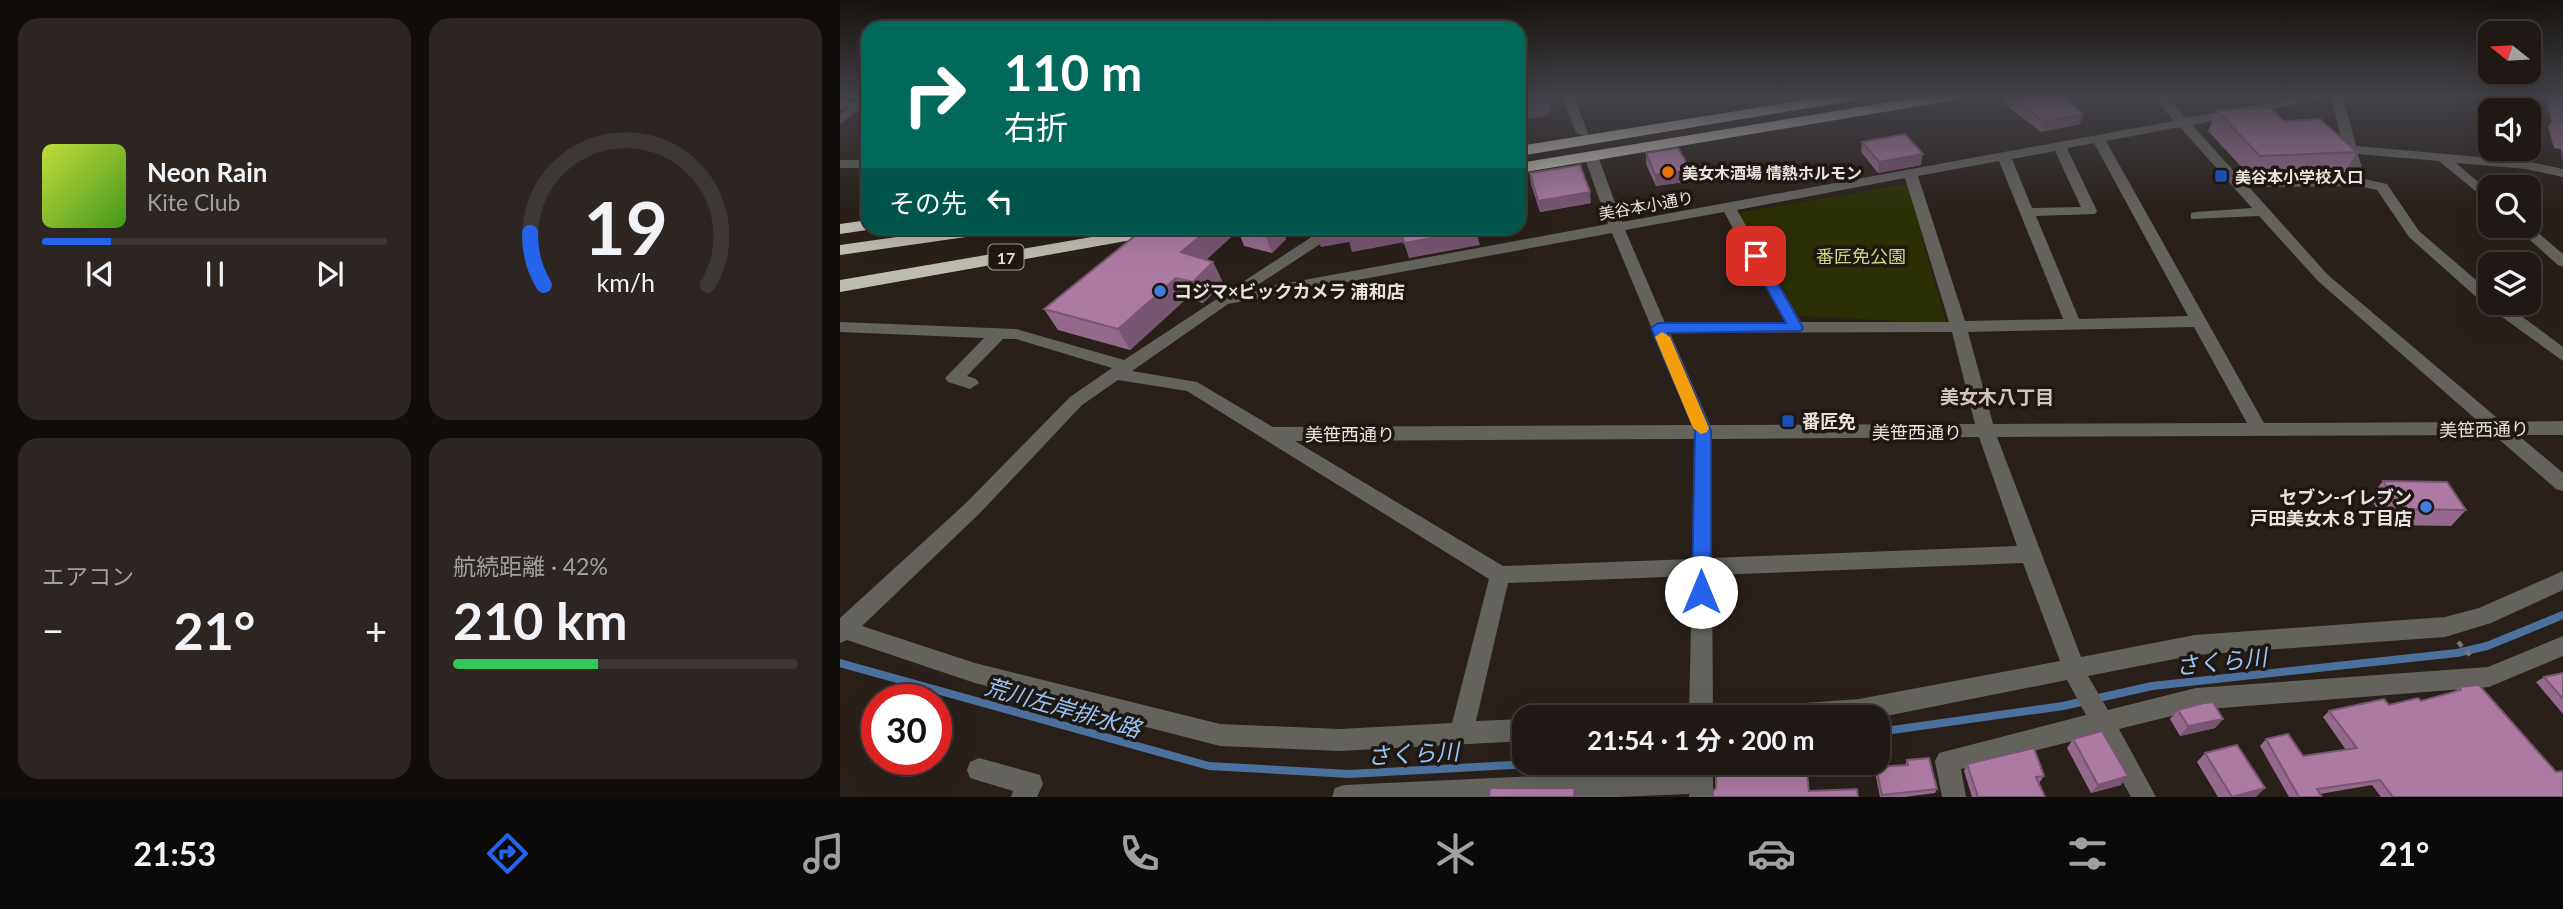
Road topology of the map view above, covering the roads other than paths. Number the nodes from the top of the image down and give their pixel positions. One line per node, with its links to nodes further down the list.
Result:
1 (1574, 134): 9 (highway)
2 (1623, 134): 12 (highway)
3 (1682, 134): 16 (highway)
4 (1723, 134): 13 (highway)
5 (2124, 134): 8 (street, 美谷本小通り)
6 (2194, 134): 23 (street)
7 (2346, 134): 11 (street)
8 (2098, 139): 10 (street, 美谷本小通り); 46 (street)
9 (1526, 142)
10 (2059, 146): 14 (street, 美谷本小通り); 27 (street)
11 (2350, 149): 15 (street); 22 (street)
12 (1526, 150)
13 (1591, 156): 19 (highway); 30 (street)
14 (2004, 156): 21 (street, 美谷本小通り); 27 (street)
15 (2442, 158): 20 (street); 24 (street)
16 (1526, 160)
17 (840, 164): 18 (street)
18 (861, 164)
19 (1526, 167)
20 (2563, 173)
21 (1911, 175): 25 (street, 美谷本小通り); 49 (street)
22 (2359, 182): 23 (street); 43 (street)
23 (2237, 183): 26 (street)
24 (2478, 189)
25 (1729, 208): 30 (street, 美谷本小通り); 51 (street)
26 (2263, 211): 28 (street); 58 (street)
27 (2028, 212): 47 (street)
28 (2196, 216)
29 (861, 226): 31 (highway)
30 (1617, 228): 44 (street, 美谷本小通り); 50 (street)
31 (840, 229)
32 (909, 235): 38 (highway, 17)
33 (945, 235): 39 (highway)
34 (1083, 235): 41 (highway)
35 (1131, 235): 42 (highway, 17)
36 (1323, 235): 44 (street)
37 (2535, 238): 40 (street)
38 (840, 241)
39 (840, 250)
40 (2563, 262)
41 (840, 277)
42 (840, 286)
43 (2478, 290)
44 (1223, 300): 54 (street)
45 (2509, 315): 53 (street)
46 (2201, 321): 47 (street); 57 (street)
47 (2073, 323): 49 (street)
48 (840, 327): 52 (street)
49 (1959, 327): 51 (street); 60 (street)
50 (1658, 328): 51 (street); 59 (street)
51 (1796, 328)
52 (999, 333): 54 (street); 55 (street)
53 (2563, 355)
54 (1121, 370): 61 (street); 67 (street)
55 (970, 383)
56 (2563, 428): 58 (street, 美笹西通り)
57 (2259, 429): 58 (street, 美笹西通り); 60 (street, 美笹西通り)
58 (2498, 429): 62 (street)
59 (1703, 431): 60 (street, 美笹西通り); 61 (street, 美笹西通り); 64 (street)
60 (1986, 432): 63 (street)
61 (1272, 434): 65 (street)
62 (2563, 484)
63 (2030, 554): 64 (street); 69 (street)
64 (1701, 567): 65 (street); 70 (street)
65 (1500, 575): 74 (street)
66 (2563, 580): 69 (street)
67 (841, 631): 74 (street)
68 (2563, 646): 72 (street)
69 (2077, 674): 71 (street); 72 (street)
70 (1702, 705)
71 (1889, 705)
72 (2100, 720): 79 (street); 80 (street)
73 (1512, 731): 74 (street)
74 (1461, 734)
75 (979, 770): 77 (street)
76 (1701, 778): 78 (street)
77 (1023, 797)
78 (1344, 797)
79 (1954, 797)
80 (2144, 797)

